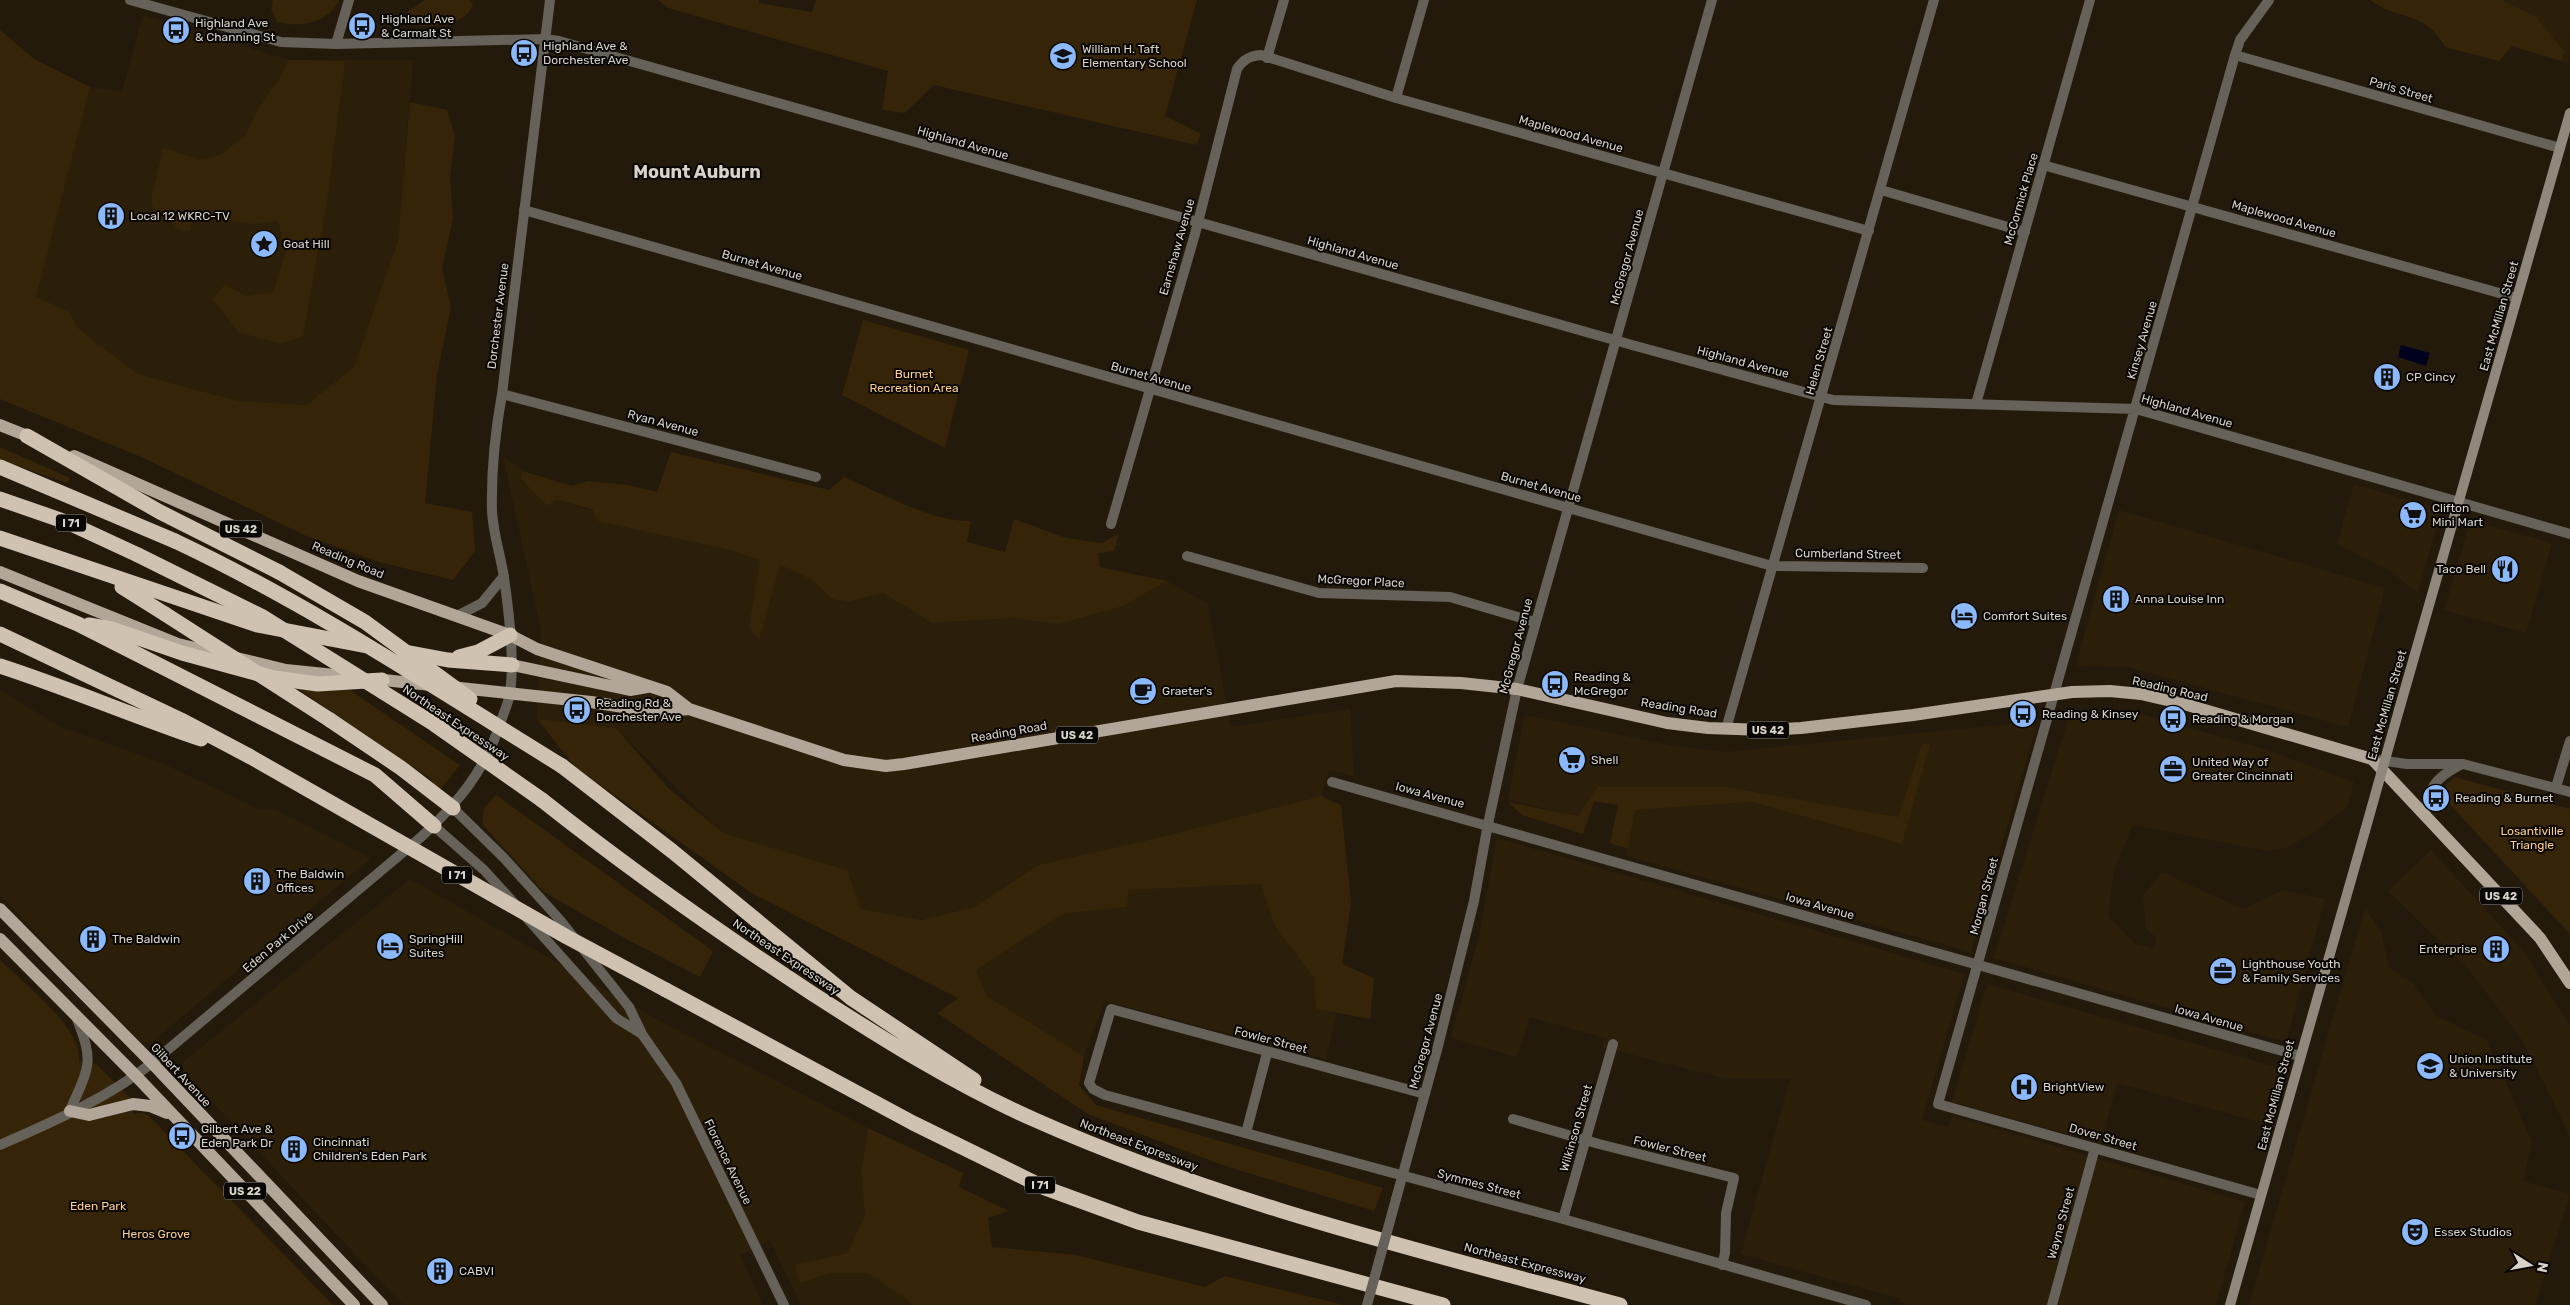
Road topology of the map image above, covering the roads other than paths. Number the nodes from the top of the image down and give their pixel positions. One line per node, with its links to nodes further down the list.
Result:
1 (349, 0): 11 (street)
2 (550, 0): 10 (street, Dorchester Avenue)
3 (1284, 0): 13 (street)
4 (1424, 0): 14 (street)
5 (1712, 0): 18 (street, McGregor Avenue)
6 (1934, 0): 19 (street, Helen Street)
7 (2090, 0): 17 (street, McCormick Place)
8 (2269, 0): 12 (street, Kinsey Avenue)
9 (137, 1): 11 (street, Highland Avenue)
10 (545, 39): 11 (street, Highland Avenue); 21 (street, Dorchester Avenue); 22 (street, Highland Avenue)
11 (336, 44)
12 (2235, 55): 16 (street, Paris Street); 20 (street, Kinsey Avenue)
13 (1268, 58): 14 (street, Maplewood Avenue); 22 (street, Earnshaw Avenue)
14 (1396, 98): 18 (street, Maplewood Avenue)
15 (2570, 113): 16 (main road, East McMillan Street)
16 (2560, 148): 25 (main road, East McMillan Street)
17 (2043, 165): 20 (street, Maplewood Avenue); 24 (street, McCormick Place)
18 (1663, 173): 23 (street, Maplewood Avenue); 26 (street, McGregor Avenue)
19 (1881, 190): 23 (street, Helen Street); 24 (street)
20 (2194, 206): 25 (street, Maplewood Avenue); 31 (street, Kinsey Avenue)
21 (524, 210): 27 (street, Burnet Avenue); 28 (street, Dorchester Avenue)
22 (1198, 222): 26 (street, Highland Avenue); 27 (street, Earnshaw Avenue)
23 (1869, 231): 29 (street, Helen Street)
24 (2025, 232): 30 (street, McCormick Place)
25 (2517, 298): 37 (main road, East McMillan Street)
26 (1616, 340): 29 (street, Highland Avenue); 38 (street, McGregor Avenue)
27 (1149, 389): 38 (street, Burnet Avenue); 39 (street, Earnshaw Avenue)
28 (502, 394): 35 (street, Ryan Avenue); 47 (street, Dorchester Avenue)
29 (1822, 397): 30 (street, Highland Avenue); 43 (street, Helen Street)
30 (1976, 404): 31 (street, Highland Avenue)
31 (2136, 409): 37 (street, Highland Avenue); 61 (street, Kinsey Avenue)
32 (0, 425): 33 (main road, Reading Road / US 42)
33 (27, 436): 49 (main road, Reading Road / US 42); 68 (highway, bridge)
34 (0, 467): 68 (highway, bridge)
35 (816, 477)
36 (0, 499): 92 (highway, Northeast Expressway / I 71, bridge)
37 (2458, 502): 40 (street, Highland Avenue); 84 (main road, East McMillan Street, bridge)
38 (1567, 507): 43 (street, Burnet Avenue); 50 (street, McGregor Avenue)
39 (1111, 524)
40 (2570, 534)
41 (0, 538): 46 (highway)
42 (1187, 556): 50 (street, McGregor Place)
43 (1772, 566): 44 (street, Cumberland Street); 63 (street, Helen Street)
44 (1923, 568)
45 (0, 572): 57 (main road, Reading Road / US 42)
46 (102, 575): 54 (highway); 72 (highway, bridge)
47 (504, 576): 49 (street); 53 (street, Dorchester Avenue)
48 (0, 591): 51 (highway)
49 (457, 616): 53 (main road, Reading Road / US 42)
50 (1535, 622): 59 (street, McGregor Avenue)
51 (78, 624): 57 (highway); 75 (highway)
52 (0, 634): 65 (highway, I 71)
53 (510, 635): 54 (highway); 55 (street, Eden Park Drive); 58 (main road, Reading Road / US 42)
54 (448, 660): 55 (highway)
55 (512, 665): 58 (main road); 60 (street, Eden Park Drive)
56 (0, 666): 65 (highway)
57 (382, 680): 60 (main road, Reading Road / US 42)
58 (649, 686): 62 (main road, Reading Road / US 42)
59 (1517, 689): 62 (main road, Reading Road / US 42); 63 (main road, Reading Road / US 42); 74 (street, McGregor Avenue)
60 (510, 693): 62 (main road, Reading Road / US 42); 72 (street, Eden Park Drive)
61 (2054, 695): 63 (main road, Reading Road / US 42); 66 (main road, Reading Road / US 42); 78 (street, Morgan Street)
62 (689, 709)
63 (1726, 729)
64 (2570, 741): 70 (street)
65 (249, 756): 106 (highway, I 71, bridge)
66 (2372, 759): 67 (street); 73 (main road, US 42)
67 (2463, 764): 70 (street); 73 (street)
68 (562, 766): 92 (highway)
69 (1332, 782): 74 (street, Iowa Avenue)
70 (2556, 788): 71 (street)
71 (2570, 792)
72 (453, 808): 75 (street, Eden Park Drive); 81 (street, Florence Avenue)
73 (2425, 815): 79 (main road, US 42)
74 (1488, 824): 78 (street, Iowa Avenue); 88 (street, McGregor Avenue)
75 (434, 826): 81 (street, Florence Avenue); 85 (street, Eden Park Drive)
76 (0, 909): 85 (main road, Gilbert Avenue / US 22)
77 (0, 939): 80 (main road, US 22)
78 (1978, 965): 84 (street, Iowa Avenue); 89 (street, Morgan Street)
79 (2570, 983)
80 (76, 1016): 86 (main road, US 22); 90 (street)
81 (642, 1034): 104 (street, Florence Avenue)
82 (1613, 1044): 95 (street, Wilkinson Street)
83 (1267, 1053): 87 (street, Fowler Street); 88 (street, Fowler Street); 94 (street)
84 (2300, 1056): 99 (main road, East McMillan Street)
85 (152, 1063): 86 (street, Eden Park Drive); 103 (main road, Gilbert Avenue / US 22)
86 (136, 1076): 90 (street, Eden Park Drive); 91 (main road, US 22)
87 (1089, 1083): 94 (street, Symmes Street)
88 (1425, 1094): 98 (street, McGregor Avenue)
89 (1938, 1104): 97 (street, Dover Street)
90 (70, 1111): 91 (main road); 96 (street, Eden Park Drive)
91 (172, 1115): 102 (main road, US 22)
92 (1031, 1118): 107 (highway, Northeast Expressway / I 71)
93 (1513, 1119): 95 (street, Fowler Street)
94 (1246, 1133): 98 (street, Symmes Street)
95 (1586, 1140): 100 (street, Wilkinson Street); 101 (street, Fowler Street)
96 (0, 1146)
97 (2095, 1148): 99 (street, Dover Street); 109 (street, Wayne Street)
98 (1403, 1176): 100 (street, Symmes Street); 105 (street, McGregor Avenue, bridge)
99 (2261, 1195): 110 (main road, East McMillan Street)
100 (1563, 1219): 101 (street, Symmes Street)
101 (1722, 1265): 108 (street, Symmes Street)
102 (354, 1305)
103 (382, 1305)
104 (784, 1305)
105 (1368, 1305)
106 (1443, 1305)
107 (1620, 1305)
108 (1866, 1305)
109 (2052, 1305)
110 (2230, 1305)

